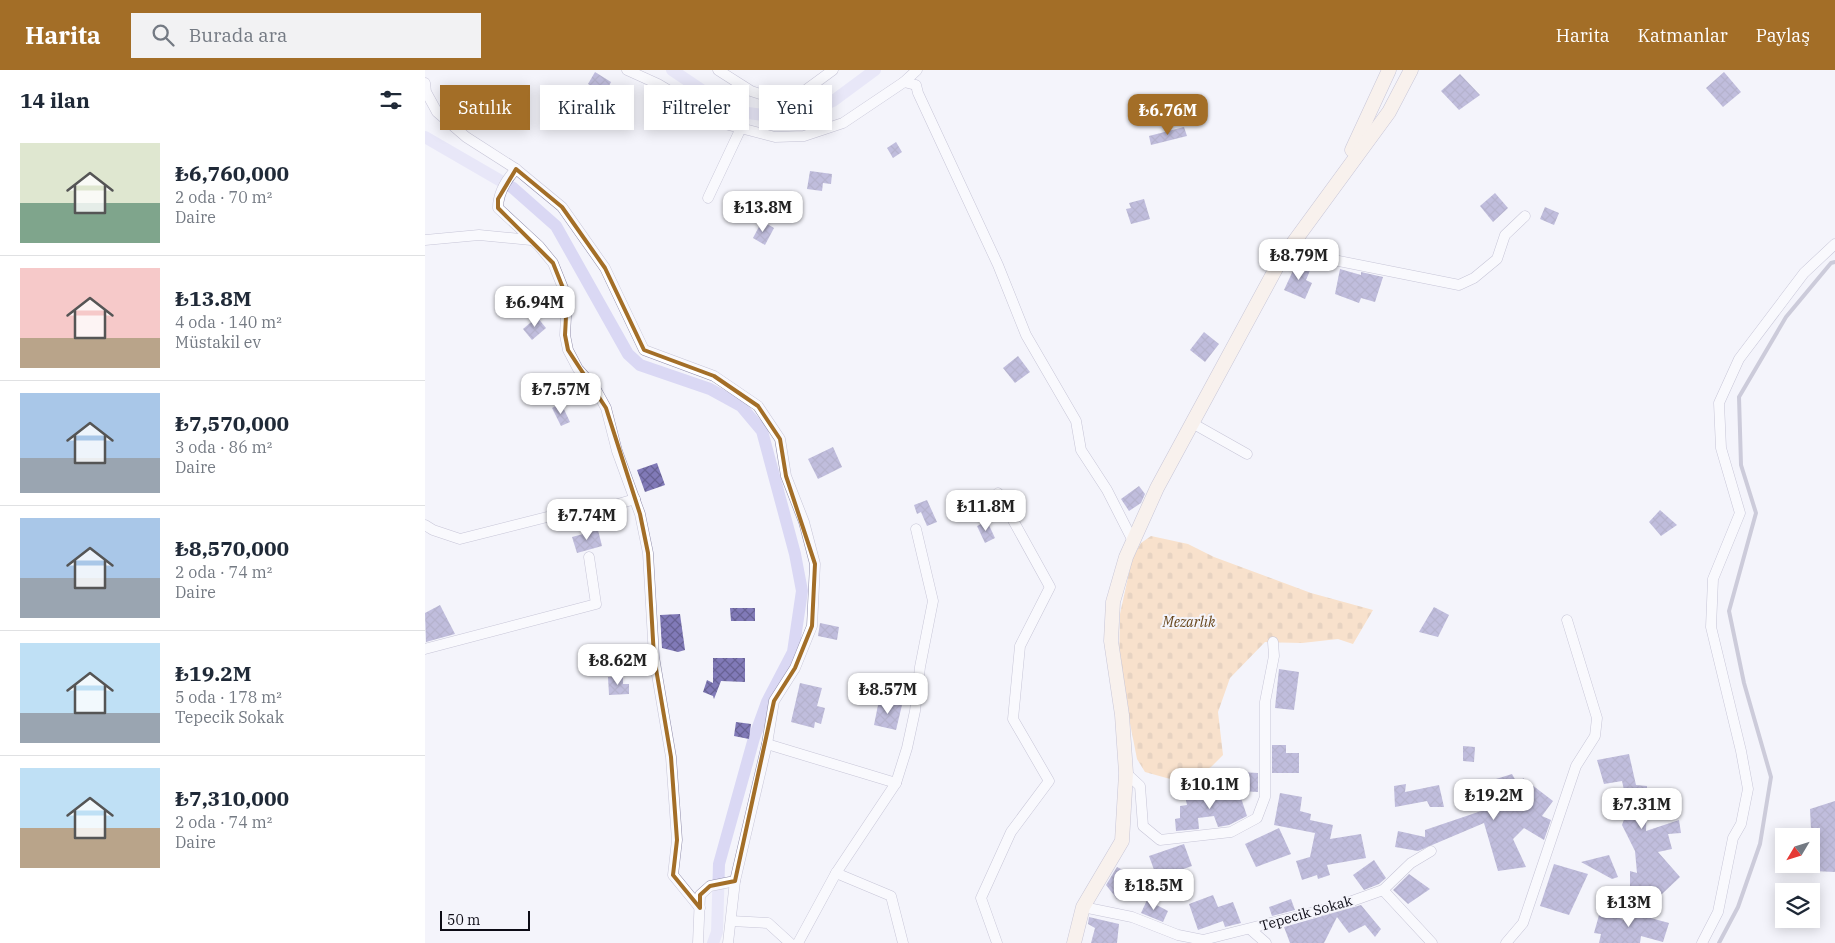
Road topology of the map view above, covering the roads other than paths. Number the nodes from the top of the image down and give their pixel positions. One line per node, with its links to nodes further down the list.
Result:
1 (627, 70): 9 (street)
2 (718, 70): 3 (street)
3 (833, 70)
4 (917, 70): 7 (street)
5 (1389, 70): 13 (main road)
6 (1411, 70): 13 (main road)
7 (905, 82): 11 (street); 26 (street)
8 (425, 83): 12 (street)
9 (660, 85)
10 (740, 130): 14 (street)
11 (749, 130)
12 (512, 173): 17 (street); 31 (street)
13 (1340, 176): 19 (main road)
14 (708, 198)
15 (1525, 216): 19 (street)
16 (425, 240): 17 (street)
17 (531, 240): 23 (street)
18 (1835, 244): 53 (street)
19 (1288, 247): 20 (main road)
20 (1192, 423): 21 (street); 26 (main road)
21 (1247, 454)
22 (999, 494): 48 (street)
23 (635, 499): 24 (street); 39 (street)
24 (425, 525)
25 (916, 529): 33 (street)
26 (1133, 541): 32 (main road)
27 (589, 557): 30 (street)
28 (1567, 620): 52 (street)
29 (1273, 642): 32 (street)
30 (425, 650)
31 (767, 744): 33 (street); 36 (street)
32 (1126, 773): 38 (main road)
33 (895, 783): 35 (street)
34 (1431, 851): 37 (street, Tepecik Sokak)
35 (837, 873): 46 (street); 47 (street)
36 (730, 882): 39 (street); 40 (street)
37 (1383, 890): 41 (street, Tepecik Sokak); 51 (street)
38 (1083, 907): 42 (street, Tepecik Sokak); 49 (main road)
39 (700, 908): 43 (street)
40 (731, 921): 44 (street); 45 (street)
41 (1249, 929): 42 (street, Tepecik Sokak); 50 (street)
42 (1203, 941)
43 (698, 943)
44 (729, 943)
45 (791, 943)
46 (797, 943)
47 (903, 943)
48 (997, 943)
49 (1074, 943)
50 (1266, 943)
51 (1432, 943)
52 (1506, 943)
53 (1702, 943)

